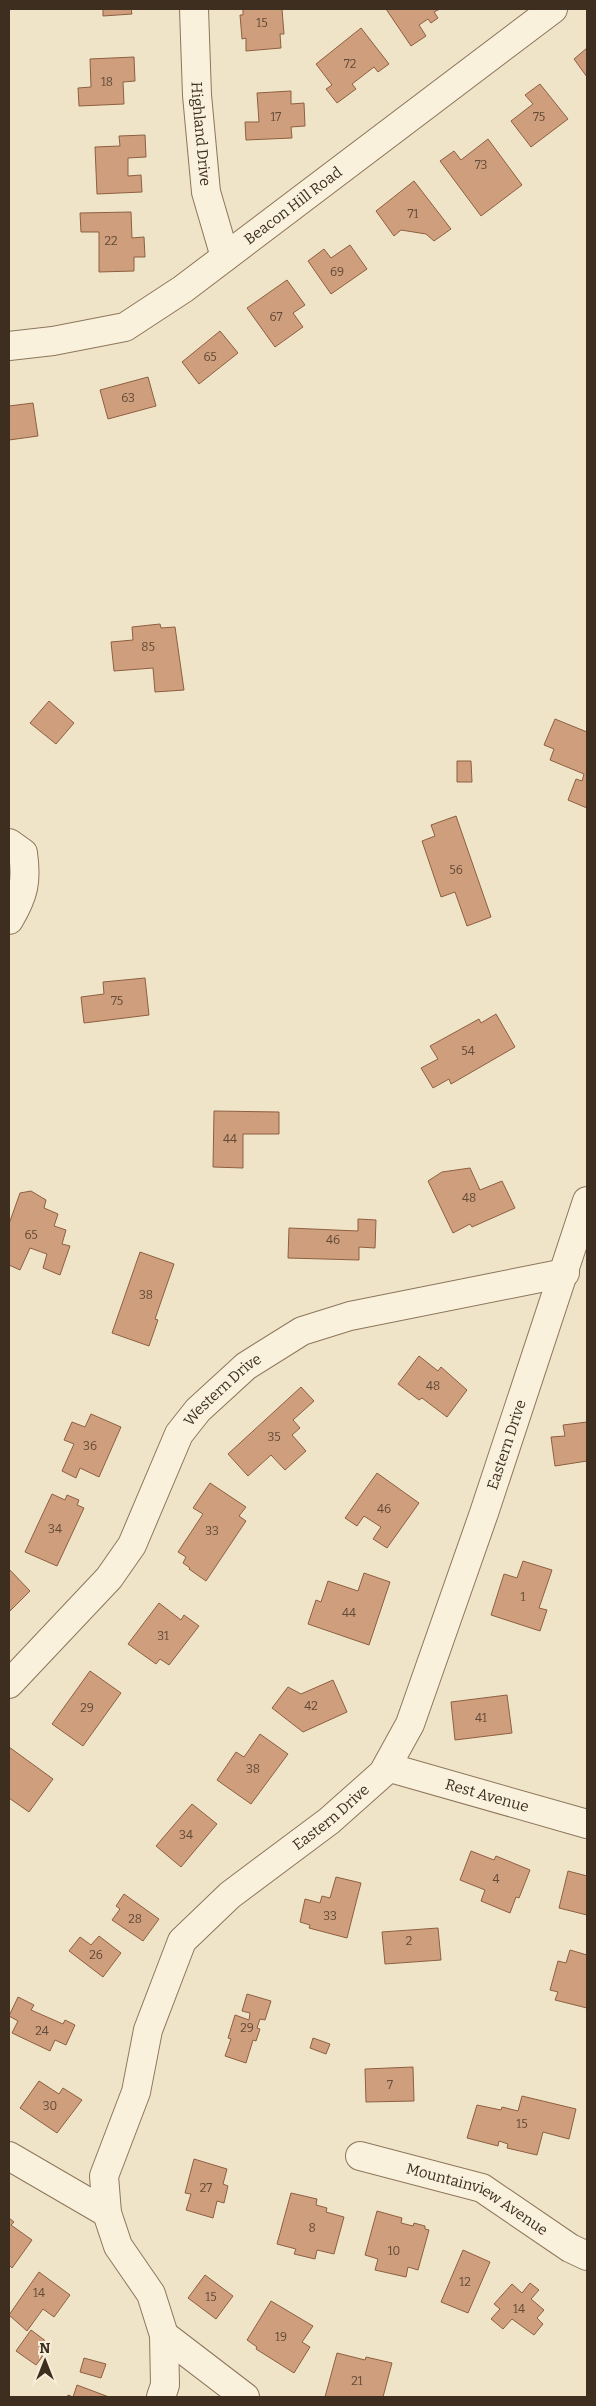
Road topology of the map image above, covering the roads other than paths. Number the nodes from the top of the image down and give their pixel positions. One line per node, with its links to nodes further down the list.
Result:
1 (194, 9): 3 (street, Highland Drive)
2 (553, 9): 3 (street, Beacon Hill Road)
3 (225, 257): 4 (street, Beacon Hill Road)
4 (9, 346)
5 (9, 843): 6 (street)
6 (9, 920)
7 (587, 1201): 8 (street, Eastern Drive)
8 (565, 1273): 9 (street, Western Drive); 10 (street, Eastern Drive)
9 (9, 1684)
10 (387, 1767): 11 (street, Rest Avenue); 14 (street, Eastern Drive)
11 (587, 1824)
12 (9, 2156): 14 (street)
13 (360, 2156): 15 (street, Mountainview Avenue)
14 (107, 2213): 16 (street, Eastern Drive)
15 (587, 2256)
16 (164, 2335): 17 (street, Eastern Drive); 18 (street)
17 (161, 2397)
18 (245, 2397)

